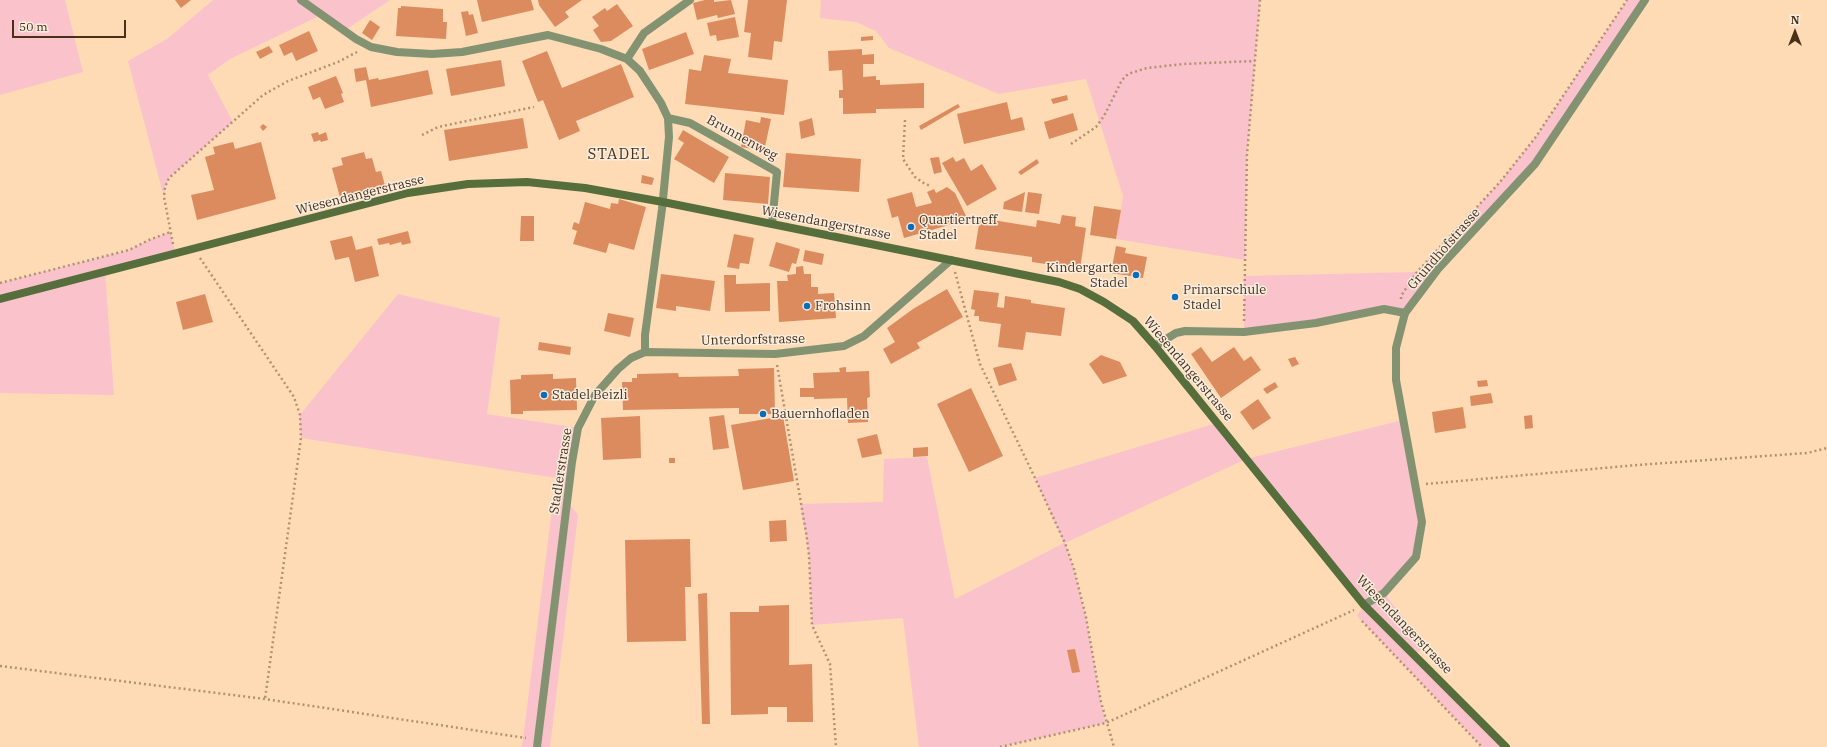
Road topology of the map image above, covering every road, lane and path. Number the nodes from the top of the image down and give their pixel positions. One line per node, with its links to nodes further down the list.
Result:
1 (301, 0): 6 (street)
2 (690, 0): 7 (street)
3 (1260, 0): 8 (path)
4 (1627, 0): 21 (path)
5 (1645, 0): 21 (street, Grundhofstrasse)
6 (366, 45): 7 (street); 19 (path)
7 (627, 59): 10 (street)
8 (1255, 61): 13 (path); 22 (path)
9 (534, 107): 12 (path)
10 (668, 118): 15 (street); 16 (street, Brunnenweg)
11 (905, 120): 14 (path)
12 (422, 135)
13 (1071, 144)
14 (931, 186)
15 (663, 202): 16 (main road, Wiesendangerstrasse); 20 (main road, Wiesendangerstrasse); 24 (street)
16 (772, 224): 17 (main road, Wiesendangerstrasse)
17 (951, 260): 23 (main road, Wiesendangerstrasse); 25 (street, Unterdorfstrasse); 32 (path)
18 (206, 268): 31 (path)
19 (0, 283)
20 (0, 299)
21 (1405, 313): 22 (street); 27 (street, Grundhofstrasse)
22 (1244, 332): 23 (street)
23 (1156, 346): 28 (main road, Wiesendangerstrasse)
24 (645, 352): 25 (street, Unterdorfstrasse); 33 (street, Stadlerstrasse)
25 (775, 354): 34 (path)
26 (1827, 448): 27 (path)
27 (1416, 484): 28 (street, Grundhofstrasse)
28 (1364, 605): 29 (path); 38 (main road, Wiesendangerstrasse)
29 (1352, 610): 32 (path); 37 (path)
30 (0, 666): 31 (path)
31 (265, 699): 33 (path)
32 (1106, 723): 35 (path); 36 (path)
33 (537, 743)
34 (836, 747)
35 (1000, 747)
36 (1114, 747)
37 (1482, 747)
38 (1506, 747)

